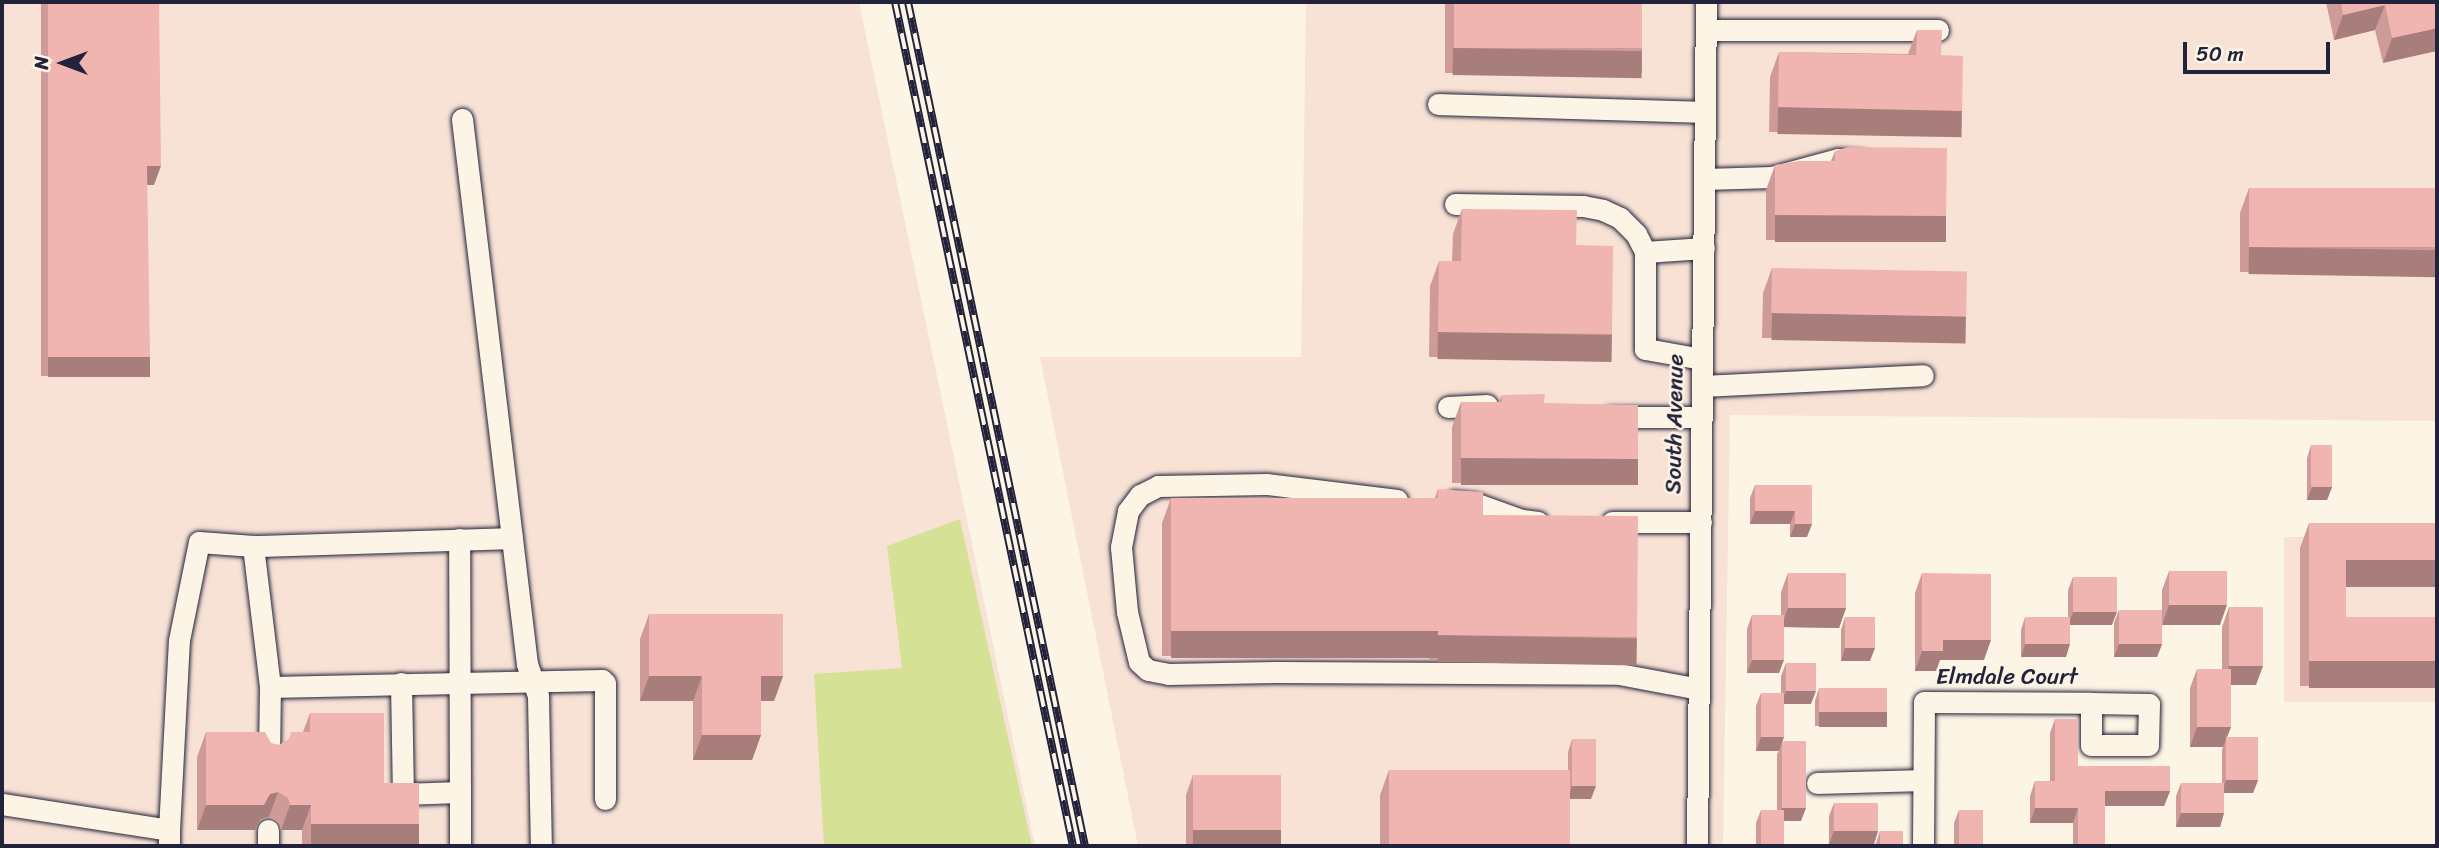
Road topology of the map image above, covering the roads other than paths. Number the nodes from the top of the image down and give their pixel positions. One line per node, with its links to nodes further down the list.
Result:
1 (1706, 2): 2 (street, South Avenue)
2 (1706, 30): 3 (street); 5 (street, South Avenue)
3 (1938, 30)
4 (1438, 104): 5 (street)
5 (1705, 112): 8 (street, South Avenue)
6 (462, 119): 22 (street)
7 (1884, 160): 8 (street)
8 (1704, 179): 10 (street, South Avenue)
9 (1455, 204): 11 (street)
10 (1703, 248): 11 (street); 12 (street, South Avenue)
11 (1645, 252): 12 (street)
12 (1702, 359): 14 (street, South Avenue)
13 (1923, 374): 14 (street)
14 (1702, 386): 18 (street, South Avenue)
15 (1506, 405): 16 (street)
16 (1448, 407)
17 (1589, 415): 18 (street)
18 (1702, 417): 21 (street, South Avenue)
19 (1554, 522): 29 (street)
20 (1588, 522): 21 (street)
21 (1701, 522): 29 (street, South Avenue)
22 (512, 538): 23 (street); 25 (street)
23 (459, 539): 24 (street); 26 (street)
24 (253, 546): 28 (street); 37 (street)
25 (532, 680): 26 (street); 35 (street); 39 (street)
26 (461, 682): 27 (street); 34 (street)
27 (401, 683): 28 (street); 34 (street)
28 (270, 687): 31 (street)
29 (1699, 689): 40 (street, South Avenue)
30 (2091, 703): 30 (street, Elmdale Court); 32 (street, Elmdale Court)
31 (269, 757)
32 (1923, 780): 33 (street); 41 (street, Elmdale Court)
33 (1817, 783)
34 (460, 792): 38 (street)
35 (605, 799)
36 (2, 804): 37 (street)
37 (169, 838)
38 (460, 846)
39 (541, 846)
40 (1697, 846)
41 (1923, 846)

